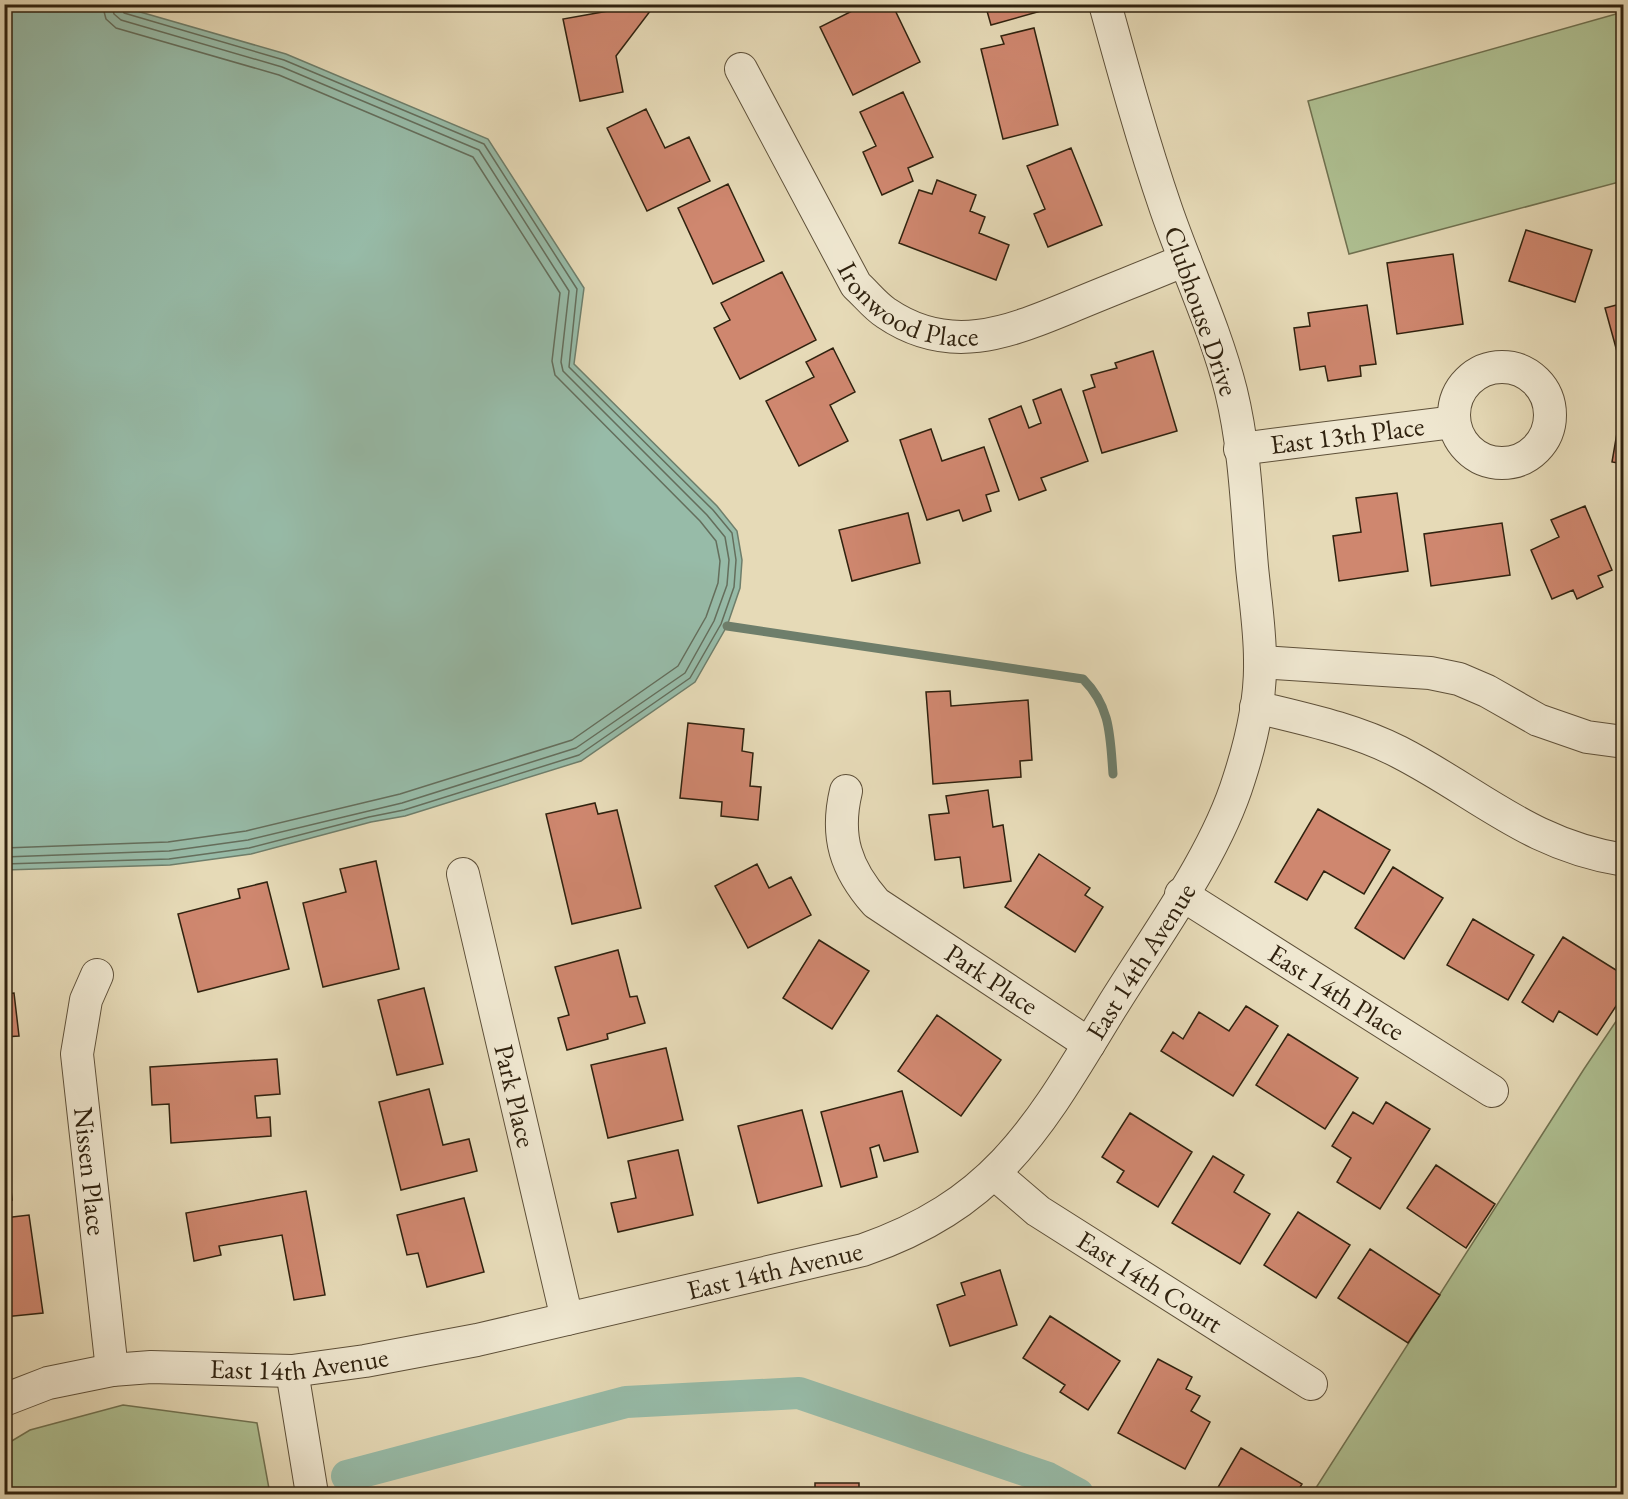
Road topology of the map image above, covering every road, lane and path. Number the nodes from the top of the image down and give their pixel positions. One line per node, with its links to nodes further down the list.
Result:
1 (1105, 4): 3 (street, Clubhouse Drive)
2 (741, 69): 3 (street, Ironwood Place)
3 (1185, 260): 5 (street, Clubhouse Drive)
4 (1454, 422): 5 (street, East 13th Place)
5 (1240, 449): 6 (street, Clubhouse Drive)
6 (1260, 662): 7 (street, East 14th Avenue); 8 (street)
7 (1256, 707): 10 (street); 12 (street, East 14th Avenue)
8 (1623, 742)
9 (846, 791): 14 (street, Park Place)
10 (1623, 860)
11 (463, 874): 17 (street, Park Place)
12 (1181, 894): 14 (street, East 14th Avenue); 15 (street, East 14th Place)
13 (97, 975): 18 (street, Nissen Place)
14 (1089, 1044): 16 (street, East 14th Avenue)
15 (1492, 1092)
16 (994, 1174): 17 (street, East 14th Avenue); 20 (street, East 14th Court)
17 (567, 1319): 19 (street, East 14th Avenue)
18 (112, 1370): 19 (street, East 14th Avenue); 21 (street, East 14th Avenue)
19 (292, 1371): 22 (street)
20 (1311, 1384)
21 (4, 1400)
22 (312, 1494)

